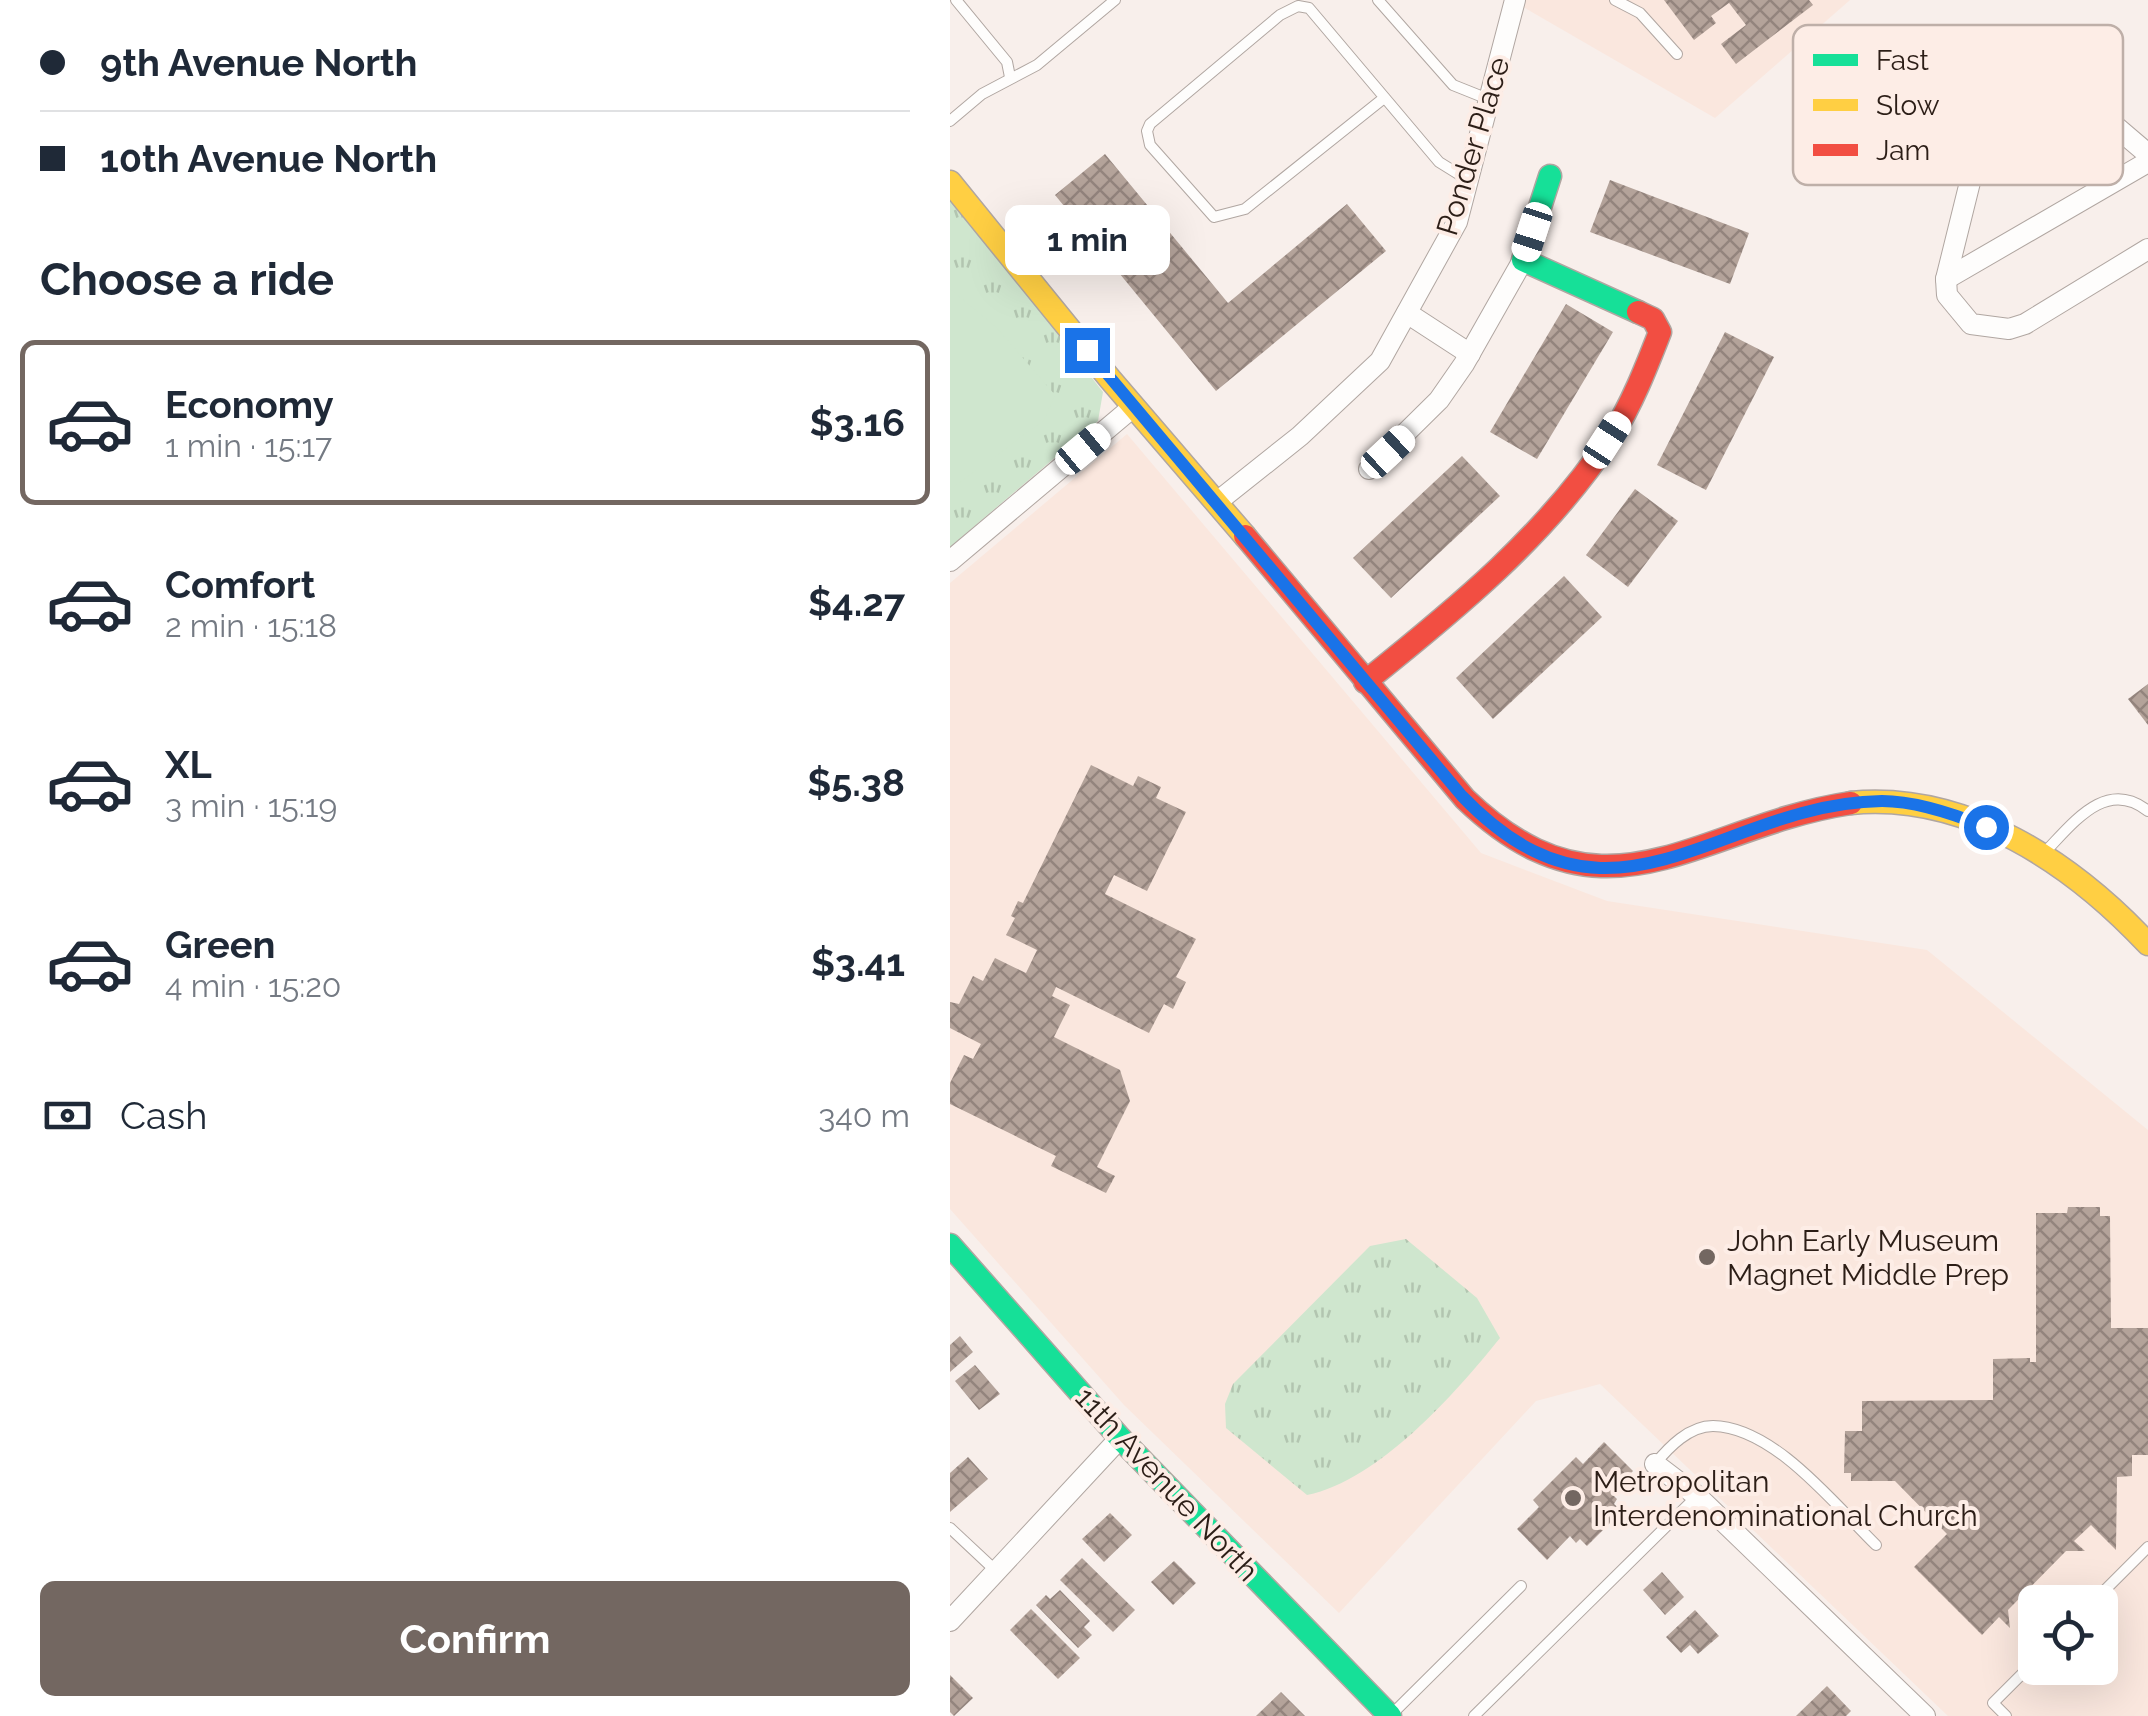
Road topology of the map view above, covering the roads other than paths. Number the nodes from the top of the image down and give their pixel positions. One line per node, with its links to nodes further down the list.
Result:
1 (956, 0): 7 (lane)
2 (1115, 0): 7 (lane)
3 (1378, 0): 9 (lane)
4 (1516, 0): 9 (street, Ponder Place)
5 (1615, 0): 6 (lane)
6 (1676, 54)
7 (1010, 77): 10 (lane)
8 (1384, 98): 8 (lane); 16 (lane)
9 (1488, 99): 16 (street, Ponder Place)
10 (950, 121)
11 (2123, 133): 12 (street)
12 (2148, 154)
13 (2148, 162): 15 (street)
14 (1550, 176): 21 (street)
15 (2123, 176)
16 (1469, 180): 23 (street, Ponder Place)
17 (950, 182): 25 (street)
18 (1969, 185): 22 (street)
19 (2108, 185): 22 (street)
20 (2148, 248): 22 (street)
21 (1523, 260): 24 (street); 29 (street)
22 (1946, 279)
23 (1406, 314): 24 (street); 27 (street, Ponder Place)
24 (1470, 354): 26 (street)
25 (1133, 407): 27 (street); 28 (street)
26 (1370, 470)
27 (1217, 502): 29 (street)
28 (950, 561)
29 (1365, 682): 31 (street)
30 (2148, 810): 31 (lane)
31 (2042, 854): 32 (street)
32 (2145, 933)
33 (950, 1245): 34 (street, 11th Avenue North)
34 (1120, 1438): 40 (street); 45 (street, 11th Avenue North)
35 (1655, 1464): 36 (street); 38 (lane)
36 (1697, 1496): 46 (lane); 47 (street)
37 (950, 1528): 40 (lane)
38 (1876, 1545)
39 (2148, 1547): 41 (lane)
40 (997, 1571): 43 (street)
41 (2110, 1585)
42 (1521, 1586): 45 (lane)
43 (950, 1621)
44 (2018, 1678): 48 (lane)
45 (1390, 1716)
46 (1474, 1716)
47 (1926, 1716)
48 (2006, 1716)

